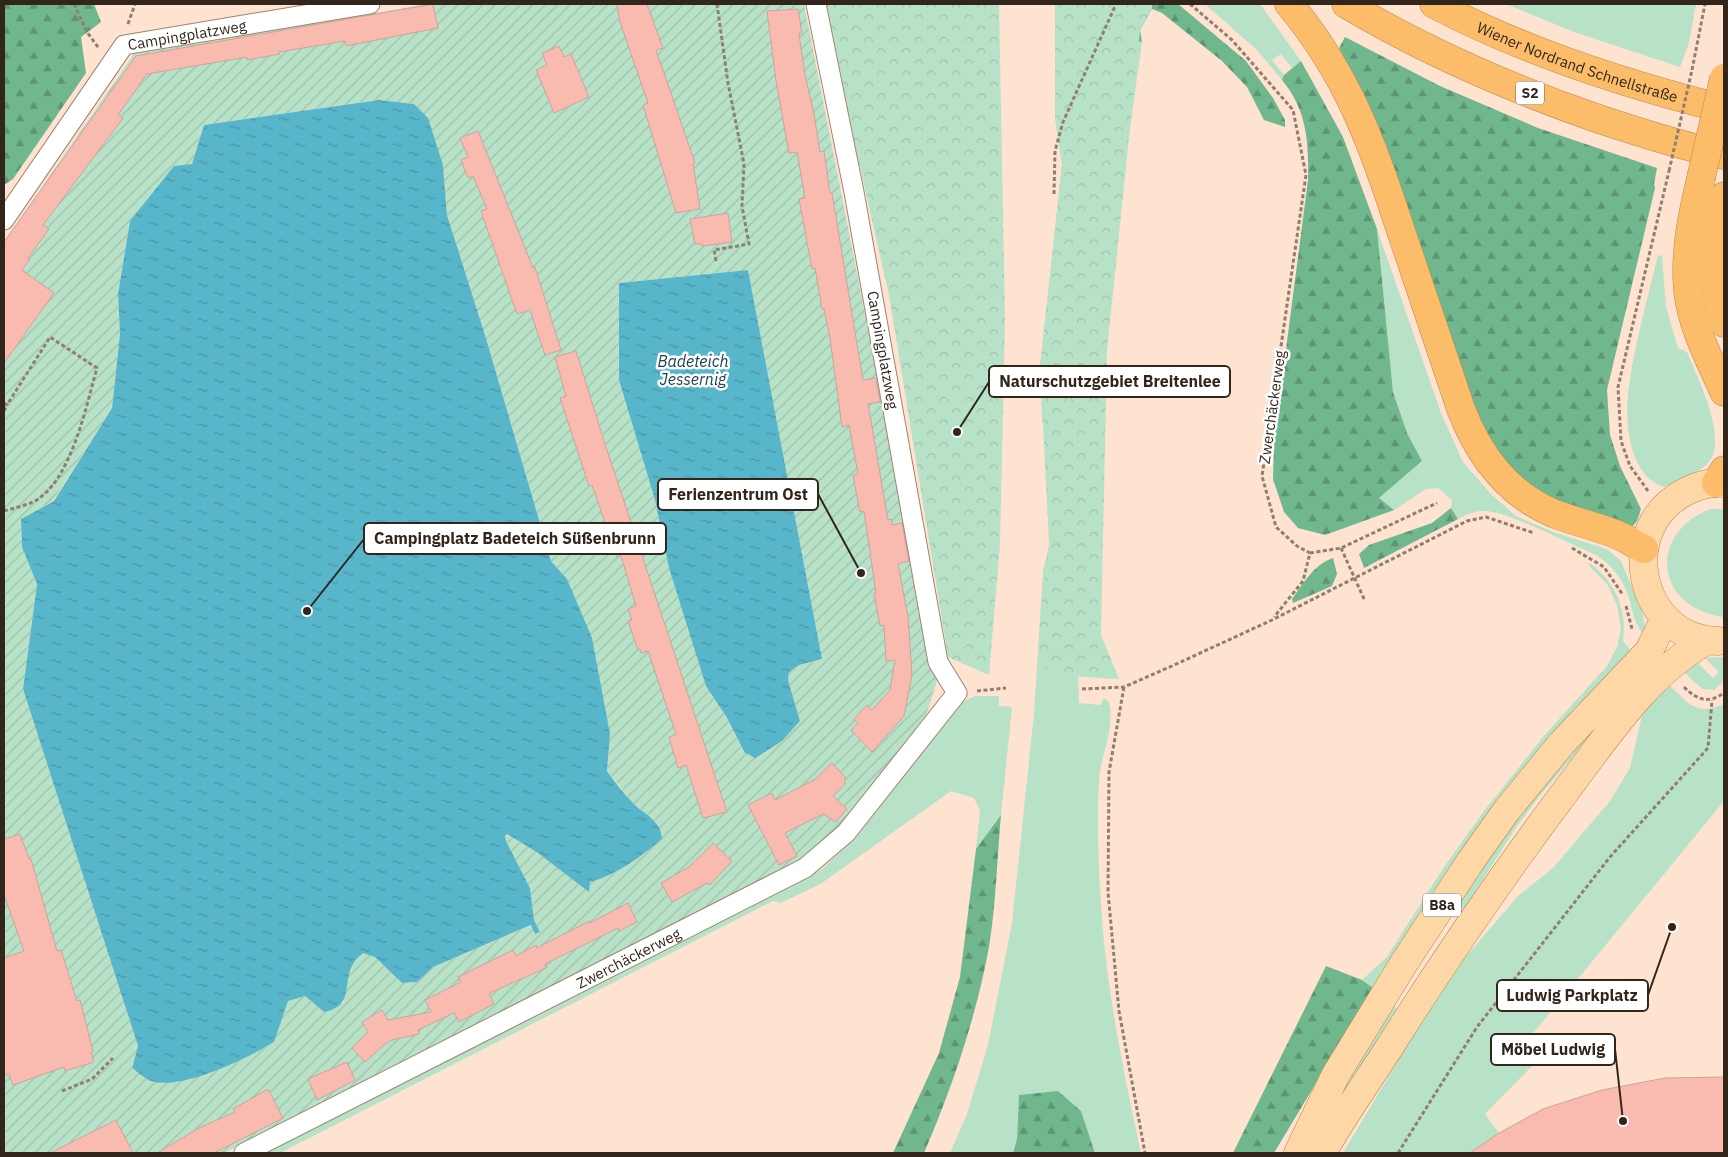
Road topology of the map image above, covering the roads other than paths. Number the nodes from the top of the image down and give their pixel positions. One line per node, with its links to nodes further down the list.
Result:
1 (370, 4): 10 (street, Campingplatzweg)
2 (816, 4): 17 (street, Campingplatzweg)
3 (1289, 4): 14 (highway)
4 (1346, 4): 8 (highway, S2)
5 (1434, 4): 7 (highway, Wiener Nordrand Schnellstraße)
6 (1724, 76): 12 (highway, bridge)
7 (1724, 109)
8 (1724, 154)
9 (1724, 196): 11 (highway)
10 (4, 220)
11 (1724, 323)
12 (1724, 392)
13 (1722, 479): 14 (main road, B8a)
14 (1644, 549): 15 (main road, B8a)
15 (1665, 618): 16 (main road, B8a); 19 (main road, B8a)
16 (1715, 641): 20 (main road, B8a)
17 (957, 693): 18 (street, Zwerchäckerweg)
18 (244, 1153)
19 (1298, 1153)
20 (1322, 1153)

